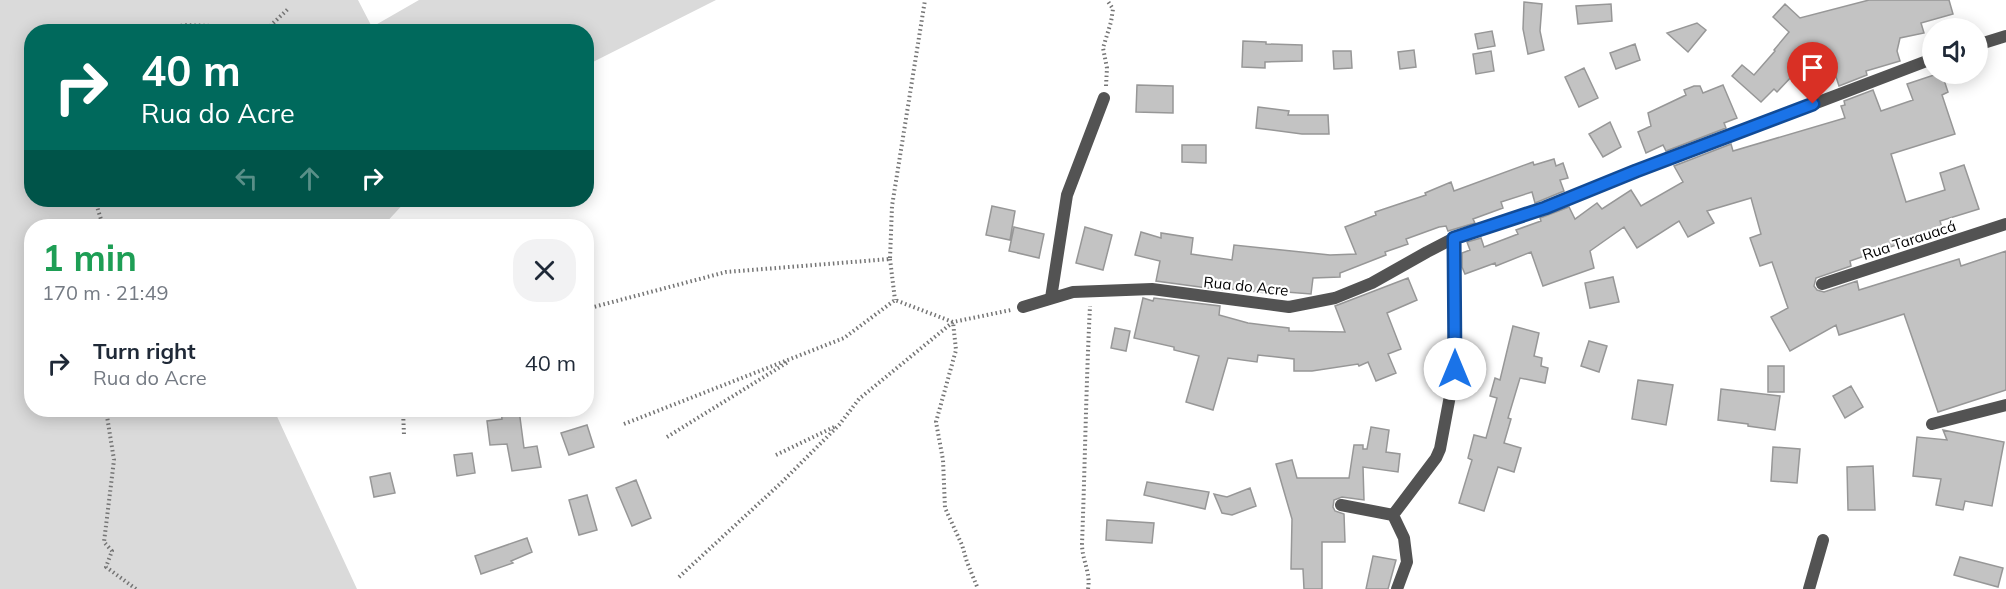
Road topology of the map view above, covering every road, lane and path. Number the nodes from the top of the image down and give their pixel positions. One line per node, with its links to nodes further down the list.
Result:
1 (925, 0): 11 (path)
2 (1107, 0): 8 (path)
3 (288, 9): 4 (path)
4 (272, 24)
5 (2006, 36): 6 (street)
6 (1988, 42)
7 (1922, 63): 10 (street, Rua do Acre)
8 (1104, 99): 14 (street)
9 (2006, 224): 12 (street, Rua Tarauacá)
10 (1454, 238): 13 (street, Rua do Acre); 30 (street)
11 (890, 259): 15 (path); 16 (path)
12 (1822, 284)
13 (1091, 290): 14 (street, Rua do Acre); 35 (path)
14 (1051, 298): 17 (street, Rua do Acre)
15 (895, 300): 18 (path); 19 (path)
16 (594, 307)
17 (1023, 307): 18 (path)
18 (953, 322): 25 (path); 34 (path)
19 (796, 357): 23 (path); 27 (path)
20 (2006, 405): 24 (street)
21 (107, 417): 33 (path)
22 (403, 417): 26 (path)
23 (624, 424)
24 (1932, 424)
25 (839, 425): 28 (path); 32 (path)
26 (404, 435)
27 (667, 437)
28 (776, 455)
29 (1341, 505): 30 (street)
30 (1393, 515): 36 (street)
31 (1823, 540): 37 (street)
32 (679, 577)
33 (135, 589)
34 (978, 589)
35 (1088, 589)
36 (1397, 589)
37 (1809, 589)

